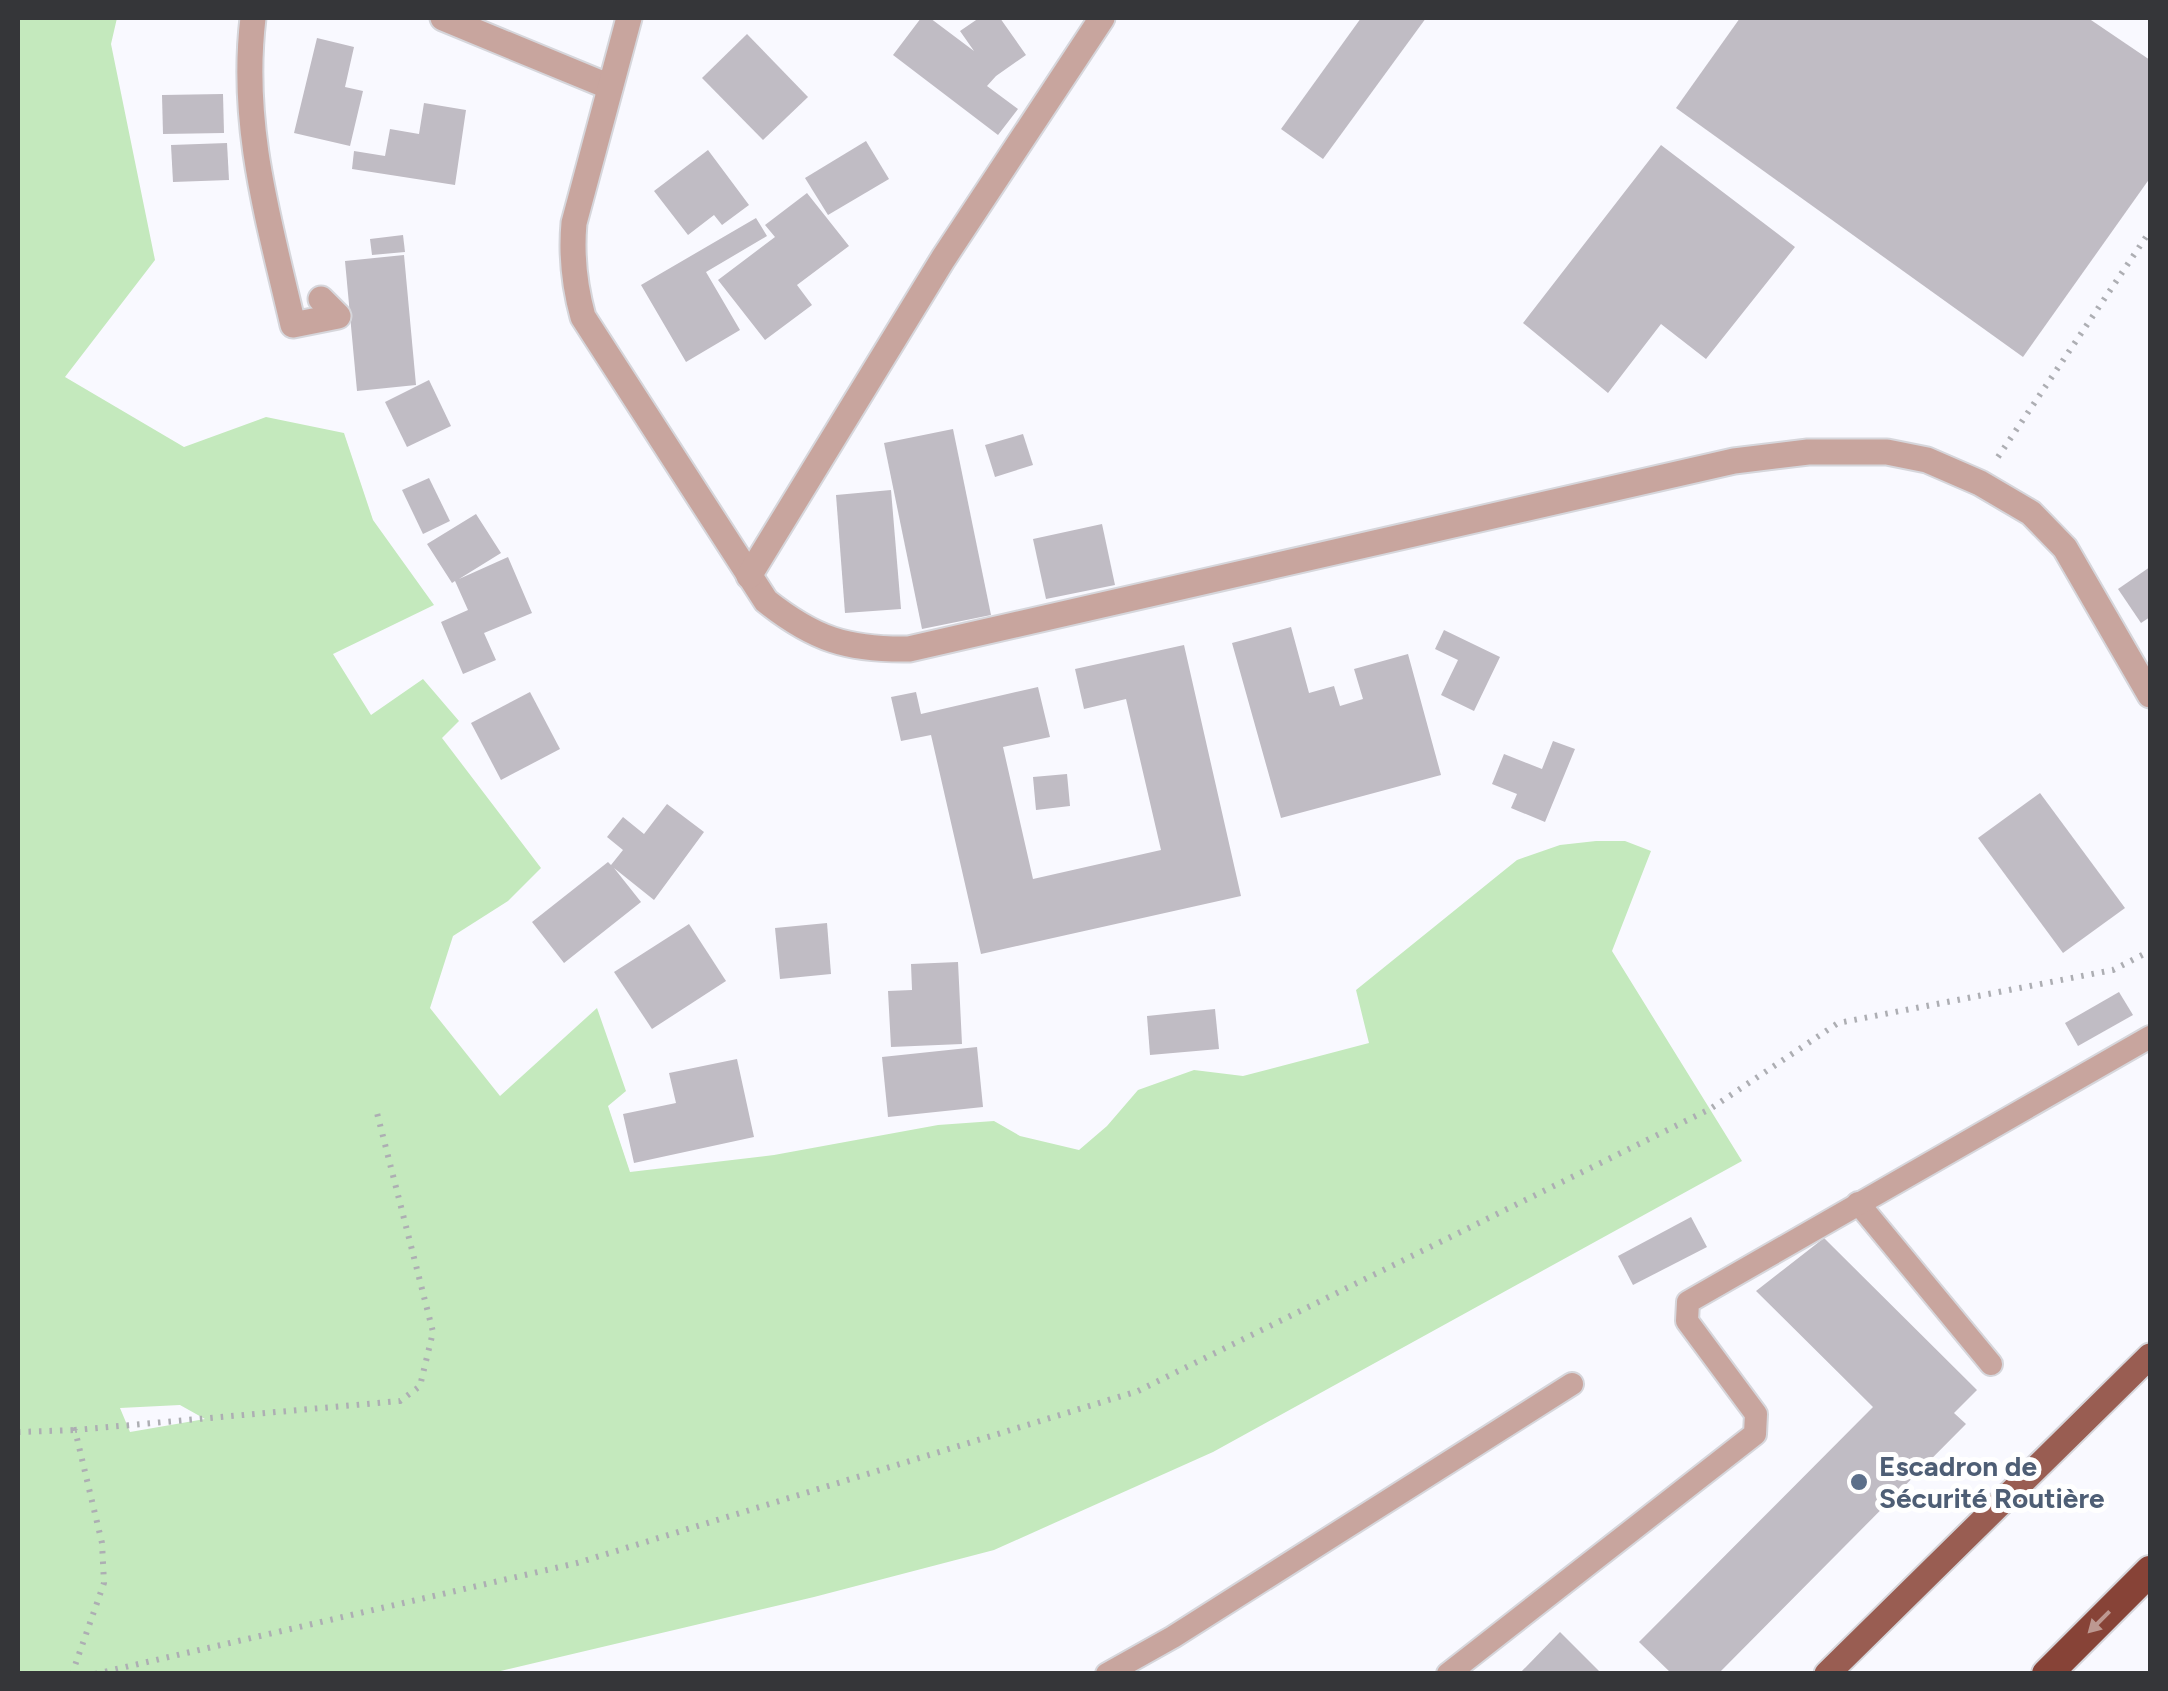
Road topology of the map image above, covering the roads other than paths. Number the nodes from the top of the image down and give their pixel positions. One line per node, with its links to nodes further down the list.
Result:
1 (253, 18): 6 (street)
2 (443, 18): 5 (street)
3 (629, 18): 5 (street)
4 (1102, 18): 7 (street)
5 (610, 88): 7 (street)
6 (321, 298)
7 (749, 576): 8 (street)
8 (2150, 695)
9 (2150, 1037): 10 (lane)
10 (1858, 1203): 12 (lane); 16 (lane)
11 (2150, 1356): 17 (main road)
12 (1991, 1364)
13 (1572, 1384): 15 (lane)
14 (2150, 1570): 18 (highway, one-way to 18)
15 (1107, 1674)
16 (1448, 1674)
17 (1827, 1674)
18 (2047, 1674)

